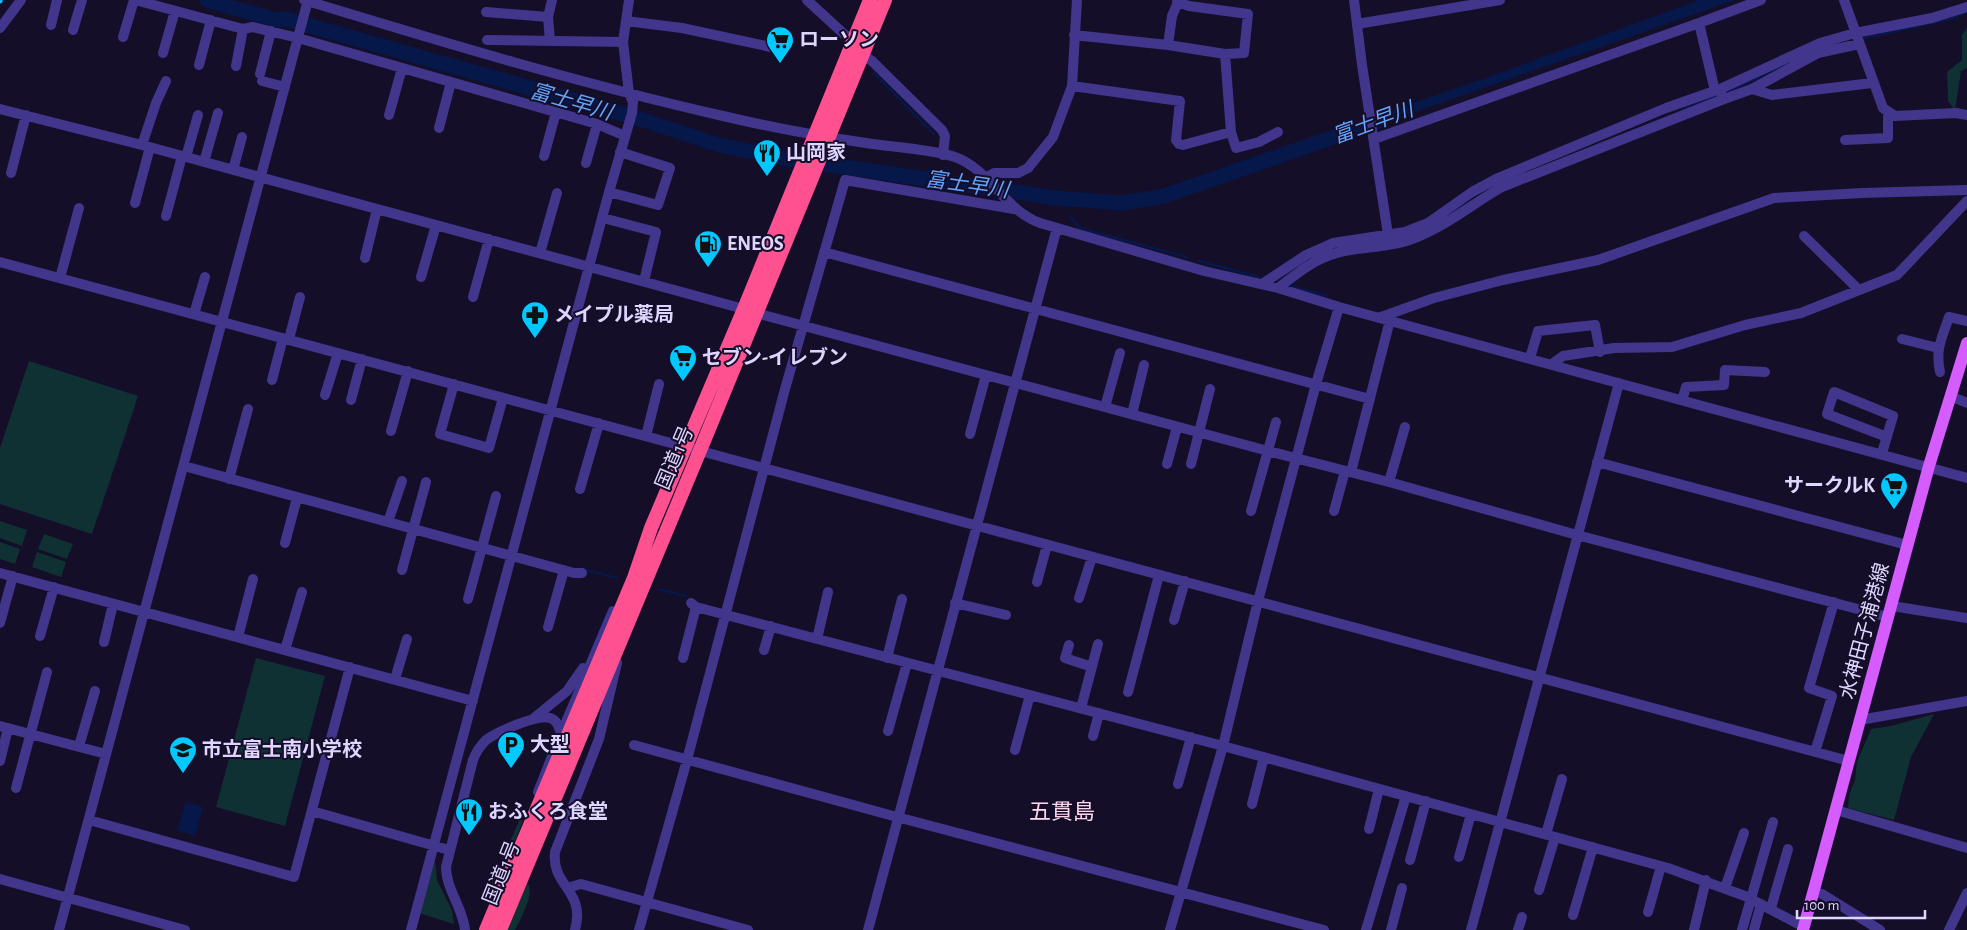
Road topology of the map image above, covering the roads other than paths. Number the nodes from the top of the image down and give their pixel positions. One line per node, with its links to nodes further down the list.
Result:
1 (21, 0): 26 (street)
2 (57, 0): 25 (street)
3 (82, 0): 28 (street)
4 (135, 0): 18 (street); 33 (street)
5 (552, 0): 20 (street)
6 (629, 0): 22 (street)
7 (807, 0): 36 (street)
8 (870, 0): 36 (highway, 国道1号)
9 (885, 0): 44 (highway, 国道1号)
10 (1077, 0): 31 (street)
11 (1354, 0): 24 (street)
12 (1500, 0): 24 (street)
13 (1761, 0): 23 (street)
14 (1844, 0): 30 (street)
15 (1178, 1): 40 (street); 43 (street)
16 (306, 3): 32 (street); 45 (street)
17 (1967, 7): 30 (street)
18 (175, 10): 21 (street); 42 (street)
19 (486, 12): 20 (street)
20 (548, 17): 37 (street)
21 (211, 20): 27 (street); 46 (street)
22 (626, 21): 38 (street); 41 (street)
23 (1699, 22): 56 (street); 73 (street)
24 (1357, 24): 73 (street)
25 (51, 25)
26 (0, 28)
27 (243, 29): 29 (street); 47 (street)
28 (73, 30)
29 (271, 31): 32 (street); 53 (street)
30 (1856, 33): 39 (street); 56 (street)
31 (1074, 35): 40 (street); 52 (street)
32 (298, 36): 48 (street); 53 (street)
33 (123, 37)
34 (487, 40): 35 (street)
35 (508, 40): 37 (street); 45 (street)
36 (854, 40): 70 (highway, 国道1号)
37 (550, 41): 38 (street)
38 (623, 42): 55 (street)
39 (1859, 44): 51 (street); 54 (street)
40 (1168, 45): 43 (street)
41 (771, 47)
42 (163, 53)
43 (1225, 54): 67 (street)
44 (863, 55): 72 (highway, 国道1号); 78 (street)
45 (503, 58): 55 (street)
46 (199, 65)
47 (236, 66)
48 (402, 68): 50 (street); 63 (street)
49 (166, 81): 75 (street)
50 (451, 82): 58 (street); 66 (street)
51 (1872, 83): 54 (street); 59 (street)
52 (1072, 86): 67 (street); 85 (street)
53 (286, 87): 86 (street)
54 (1752, 89): 56 (street)
55 (629, 93): 69 (street); 70 (street)
56 (1720, 93): 101 (street)
57 (0, 109): 61 (street)
58 (556, 112): 65 (street); 79 (street)
59 (1888, 113): 64 (street); 74 (street)
60 (218, 114): 81 (street)
61 (26, 115): 75 (street); 84 (street)
62 (198, 115): 80 (street)
63 (389, 115)
64 (1967, 115)
65 (597, 124): 69 (street); 82 (street)
66 (439, 128)
67 (1231, 132): 68 (street)
68 (1278, 132)
69 (626, 133): 77 (street)
70 (814, 135): 72 (street); 76 (highway, 国道1号)
71 (242, 137): 83 (street)
72 (829, 138): 76 (highway, 国道1号); 78 (street)
73 (1374, 138): 101 (street)
74 (1845, 140)
75 (146, 146): 80 (street); 91 (street)
76 (816, 151): 118 (highway, 国道1号); 118 (highway, 国道1号)
77 (620, 152): 88 (street); 88 (street)
78 (943, 154): 85 (street)
79 (544, 156)
80 (184, 157): 81 (street); 95 (street)
81 (204, 162): 83 (street)
82 (586, 163)
83 (233, 170): 86 (street)
84 (11, 173)
85 (986, 175): 92 (street)
86 (260, 178): 94 (street); 122 (street)
87 (1967, 190): 120 (street)
88 (609, 192): 96 (street)
89 (557, 193): 103 (street)
90 (1967, 202): 113 (street)
91 (135, 203)
92 (1011, 206): 98 (street); 102 (street)
93 (79, 208): 109 (street)
94 (377, 209): 97 (street); 104 (street)
95 (166, 216)
96 (603, 218): 106 (street); 110 (street)
97 (436, 225): 100 (street); 108 (street)
98 (1057, 228): 111 (street); 117 (street)
99 (1804, 236): 113 (street)
100 (489, 239): 103 (street); 114 (street)
101 (1388, 240): 111 (street); 112 (street)
102 (824, 252): 117 (street); 123 (street)
103 (540, 253): 106 (street)
104 (365, 258)
105 (0, 262): 109 (street)
106 (590, 266): 110 (street); 155 (street)
107 (204, 277): 119 (street)
108 (421, 277)
109 (60, 278): 119 (street)
110 (644, 281): 118 (street)
111 (1262, 284): 112 (street)
112 (1278, 288): 116 (street)
113 (1858, 290): 128 (street)
114 (473, 296)
115 (300, 297): 124 (street)
116 (1339, 307): 120 (street); 144 (street)
117 (1034, 309): 140 (street); 144 (street)
118 (750, 311): 123 (street); 166 (highway, 国道1号); 167 (highway, 国道1号)
119 (194, 314): 122 (street)
120 (1385, 319): 131 (street); 149 (street)
121 (1967, 320): 127 (street)
122 (221, 321): 124 (street); 174 (street)
123 (803, 326): 138 (street); 176 (street)
124 (286, 339): 129 (street); 139 (street)
125 (1902, 339): 127 (street)
126 (1967, 343): 147 (main road, 水神田子浦港線)
127 (1938, 348): 137 (street)
128 (1600, 352): 131 (street); 133 (street)
129 (338, 353): 132 (street); 146 (street)
130 (1120, 353): 153 (street)
131 (1530, 358): 133 (street)
132 (362, 359): 135 (street); 150 (street)
133 (1552, 364): 141 (street)
134 (1144, 365): 156 (street)
135 (408, 372): 142 (street); 161 (street)
136 (1765, 372): 151 (street)
137 (1940, 372)
138 (986, 375): 140 (street); 163 (street)
139 (272, 380)
140 (1015, 382): 153 (street); 189 (street)
141 (1619, 383): 151 (street); 171 (street)
142 (454, 384): 148 (street); 148 (street)
143 (659, 384): 164 (street)
144 (1316, 384): 149 (street); 170 (street)
145 (1210, 390): 162 (street)
146 (326, 395)
147 (1950, 396): 152 (street); 175 (main road, 水神田子浦港線)
148 (504, 398): 155 (street)
149 (1370, 399): 177 (street)
150 (351, 400)
151 (1682, 400): 169 (street)
152 (1967, 403)
153 (1105, 407): 156 (street)
154 (248, 409): 179 (street)
155 (551, 410): 158 (street); 197 (street)
156 (1132, 414): 159 (street)
157 (1276, 422): 168 (street)
158 (600, 424): 164 (street); 183 (street)
159 (1177, 427): 162 (street); 172 (street)
160 (1405, 427): 182 (street)
161 (392, 430)
162 (1199, 433): 168 (street); 173 (street)
163 (970, 434)
164 (646, 436): 166 (street)
165 (1887, 437): 165 (street); 169 (street)
166 (685, 445): 167 (street); 190 (highway, 国道1号)
167 (700, 450): 176 (street); 225 (highway, 国道1号)
168 (1268, 451): 170 (street); 186 (street)
169 (1882, 453): 175 (street)
170 (1297, 459): 177 (street); 214 (street)
171 (1597, 462): 192 (street); 195 (street)
172 (1167, 464)
173 (1191, 464)
174 (184, 466): 179 (street); 218 (street)
175 (1929, 466): 178 (street); 195 (main road, 水神田子浦港線)
176 (764, 469): 189 (street); 220 (street)
177 (1348, 472): 182 (street); 187 (street)
178 (1967, 478)
179 (229, 479): 185 (street)
180 (402, 481): 188 (street)
181 (426, 482): 191 (street)
182 (1389, 482): 192 (street)
183 (580, 489)
184 (496, 496): 196 (street)
185 (297, 498): 188 (street); 193 (street)
186 (1251, 511)
187 (1334, 511)
188 (388, 522): 191 (street)
189 (976, 526): 194 (street); 216 (street)
190 (651, 528): 228 (street); 291 (highway, 国道1号)
191 (412, 529): 196 (street); 199 (street)
192 (1577, 535): 215 (street); 245 (street)
193 (284, 543)
194 (1047, 545): 198 (street); 206 (street)
195 (1907, 545): 219 (main road, 水神田子浦港線)
196 (482, 547): 197 (street); 212 (street)
197 (512, 555): 200 (street); 250 (street)
198 (1092, 556): 203 (street); 211 (street)
199 (402, 570)
200 (564, 570): 202 (street); 227 (street)
201 (0, 573): 204 (street)
202 (582, 574)
203 (1159, 574): 207 (street); 248 (street)
204 (13, 576): 208 (street); 224 (street)
205 (253, 579): 230 (street)
206 (1037, 582)
207 (1185, 582): 214 (street); 223 (street)
208 (54, 588): 217 (street); 229 (street)
209 (302, 592): 236 (street)
210 (828, 592): 232 (street)
211 (1079, 598)
212 (468, 599)
213 (902, 599): 239 (street)
214 (1258, 601): 245 (street); 265 (street)
215 (1834, 602): 219 (street); 268 (street)
216 (955, 603): 221 (street); 243 (street)
217 (113, 604): 218 (street); 233 (street)
218 (144, 612): 230 (street); 269 (street)
219 (1890, 612): 222 (street); 255 (main road, 水神田子浦港線)
220 (724, 614): 226 (street); 238 (street); 271 (street)
221 (1006, 615)
222 (1967, 618)
223 (1174, 620)
224 (0, 624)
225 (626, 626): 257 (highway, 国道1号); 267 (street)
226 (771, 626): 232 (street); 237 (street)
227 (548, 627)
228 (606, 628): 254 (street); 260 (street)
229 (40, 636)
230 (238, 638): 236 (street)
231 (407, 639): 246 (street)
232 (817, 639): 239 (street)
233 (104, 642)
234 (1098, 644): 242 (street)
235 (1069, 645): 242 (street)
236 (285, 650): 241 (street)
237 (764, 650)
238 (683, 658)
239 (887, 658): 240 (street)
240 (907, 663): 243 (street); 258 (street)
241 (350, 667): 246 (street); 282 (street)
242 (1092, 667): 252 (street)
243 (937, 671): 249 (street); 284 (street)
244 (47, 672): 259 (street)
245 (1540, 678): 268 (street); 286 (street)
246 (395, 679): 250 (street)
247 (95, 691): 264 (street)
248 (1128, 692)
249 (1030, 695): 252 (street); 266 (street)
250 (473, 701): 292 (street)
251 (1967, 701): 255 (street)
252 (1081, 708): 253 (street)
253 (1099, 713): 261 (street); 262 (street)
254 (531, 720): 260 (street); 296 (street)
255 (1860, 720): 273 (main road, 水神田子浦港線)
256 (4, 727): 259 (street); 272 (street)
257 (584, 727): 267 (street); 323 (highway, 国道1号)
258 (888, 731)
259 (31, 734): 264 (street); 276 (street)
260 (561, 734): 291 (street)
261 (1093, 736)
262 (1190, 737): 265 (street); 275 (street)
263 (634, 745): 271 (street)
264 (79, 746): 269 (street)
265 (1223, 746): 270 (street); 306 (street)
266 (1015, 750)
267 (594, 751): 302 (street)
268 (1814, 752): 273 (street)
269 (106, 754): 285 (street)
270 (1264, 757): 277 (street); 280 (street)
271 (687, 760): 284 (street); 311 (street)
272 (0, 761)
273 (1849, 761): 281 (main road, 水神田子浦港線)
274 (1562, 779): 290 (street)
275 (1178, 784)
276 (16, 788)
277 (1379, 789): 278 (street); 288 (street)
278 (1406, 796): 279 (street); 330 (street)
279 (1426, 802): 283 (street); 298 (street)
280 (1252, 804)
281 (1836, 810): 294 (street); 307 (main road, 水神田子浦港線)
282 (312, 811): 285 (street); 292 (street)
283 (1471, 814): 286 (street); 297 (street)
284 (897, 817): 306 (street); 327 (street)
285 (89, 820): 309 (street)
286 (1501, 822): 290 (street); 332 (street)
287 (1773, 822): 310 (street)
288 (1369, 828)
289 (1744, 833): 304 (street)
290 (1551, 835): 293 (street); 305 (street)
291 (524, 838): 322 (highway, 国道1号)
292 (434, 846): 296 (street); 320 (street)
293 (1593, 847): 299 (street); 315 (street)
294 (1967, 848)
295 (1788, 849): 313 (street)
296 (449, 850): 321 (street)
297 (1459, 857)
298 (1410, 860)
299 (1661, 866): 301 (street); 314 (street)
300 (0, 879): 309 (street)
301 (1706, 880): 304 (street); 334 (street)
302 (567, 888): 311 (street); 324 (street)
303 (1402, 888): 331 (street)
304 (1725, 888): 310 (street)
305 (1539, 890)
306 (1180, 891): 328 (street); 329 (street)
307 (1814, 892): 317 (main road, 水神田子浦港線); 337 (street)
308 (1967, 893): 338 (street)
309 (67, 898): 318 (street); 319 (street)
310 (1751, 898): 312 (street); 335 (street)
311 (646, 903): 325 (street); 326 (street)
312 (1761, 904): 313 (street); 336 (street)
313 (1771, 908): 317 (street)
314 (1648, 912)
315 (1574, 915)
316 (1522, 917): 333 (street)
317 (1804, 928)
318 (59, 930)
319 (185, 930)
320 (411, 930)
321 (464, 930)
322 (486, 930)
323 (500, 930)
324 (575, 930)
325 (639, 930)
326 (748, 930)
327 (868, 930)
328 (1170, 930)
329 (1324, 930)
330 (1366, 930)
331 (1391, 930)
332 (1471, 930)
333 (1518, 930)
334 (1694, 930)
335 (1742, 930)
336 (1754, 930)
337 (1880, 930)
338 (1949, 930)

